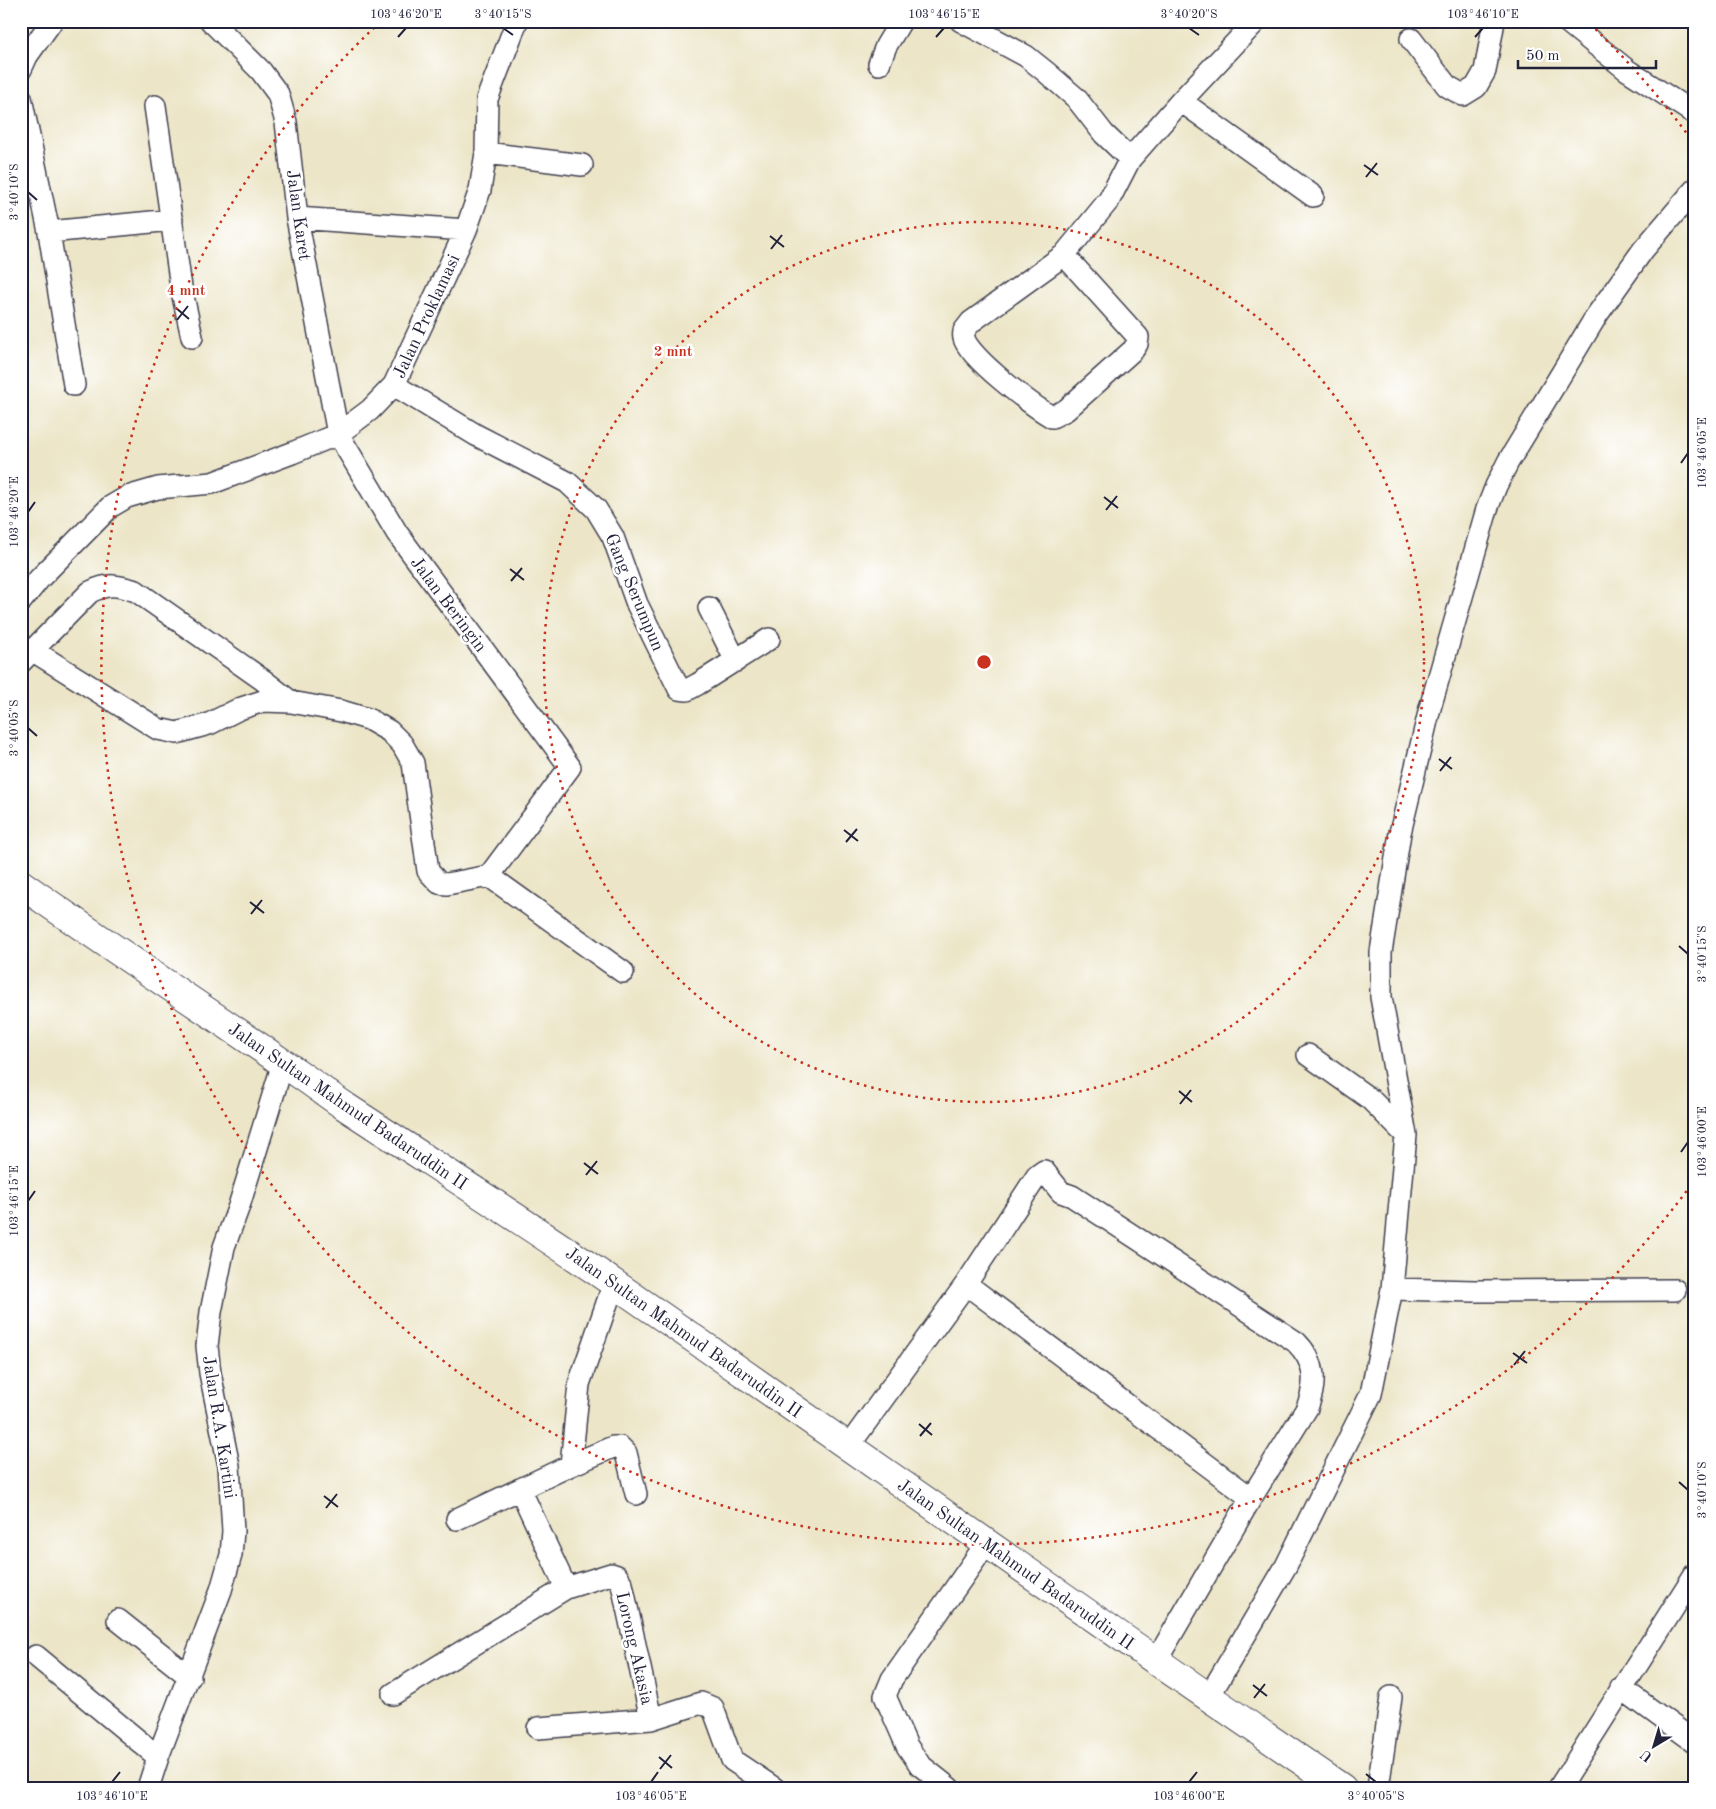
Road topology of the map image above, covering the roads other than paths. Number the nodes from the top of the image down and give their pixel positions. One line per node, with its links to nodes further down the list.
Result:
1 (52, 21): 11 (street)
2 (211, 21): 21 (street, Jalan Karet)
3 (516, 21): 16 (street, Jalan Proklamasi)
4 (901, 21): 10 (street)
5 (961, 21): 17 (street)
6 (1256, 21): 13 (street)
7 (1494, 21): 9 (street)
8 (1566, 21): 15 (street)
9 (1411, 39)
10 (879, 64)
11 (21, 69)
12 (21, 98): 24 (street)
13 (1181, 101): 17 (street); 20 (street)
14 (156, 106): 22 (street)
15 (1695, 114)
16 (486, 153): 18 (street); 23 (street, Jalan Proklamasi)
17 (1130, 159): 25 (street)
18 (582, 165)
19 (1695, 189): 41 (street)
20 (1314, 196)
21 (297, 218): 23 (street); 29 (street, Jalan Karet)
22 (172, 220): 24 (street); 26 (street)
23 (466, 230): 28 (street, Jalan Proklamasi)
24 (49, 232): 27 (street)
25 (1064, 255): 25 (street)
26 (192, 337)
27 (74, 385)
28 (394, 385): 29 (street, Jalan Proklamasi); 34 (street, Gang Serumpun)
29 (338, 434): 30 (street, Jalan Proklamasi); 36 (street, Jalan Beringin)
30 (21, 600)
31 (709, 608): 34 (street)
32 (769, 639): 34 (street, Gang Serumpun)
33 (26, 656): 35 (street); 35 (street)
34 (736, 661)
35 (291, 702): 36 (street)
36 (489, 876): 38 (street)
37 (21, 884): 40 (highway, Jalan Sultan Mahmud Badaruddin II)
38 (623, 972)
39 (1308, 1055): 41 (street)
40 (284, 1063): 42 (highway, Jalan Sultan Mahmud Badaruddin II); 58 (street, Jalan R.A. Kartini)
41 (1406, 1135): 44 (street)
42 (614, 1283): 46 (highway, Jalan Sultan Mahmud Badaruddin II); 47 (street)
43 (966, 1284): 46 (street); 50 (street); 50 (street)
44 (1392, 1288): 45 (street); 62 (street)
45 (1675, 1290)
46 (848, 1446): 52 (highway, Jalan Sultan Mahmud Badaruddin II)
47 (571, 1465): 48 (street); 49 (street)
48 (520, 1489): 51 (street); 54 (street)
49 (636, 1494)
50 (1251, 1498): 57 (street)
51 (457, 1519)
52 (986, 1544): 57 (highway, Jalan Sultan Mahmud Badaruddin II); 69 (street)
53 (1694, 1574): 59 (street)
54 (566, 1588): 60 (street, Lorong Akasia); 63 (street, Lorong Akasia)
55 (118, 1620): 58 (street)
56 (36, 1656): 66 (street)
57 (1156, 1661): 62 (highway, Jalan Sultan Mahmud Badaruddin II)
58 (190, 1677): 66 (street, Jalan R.A. Kartini)
59 (1621, 1688): 65 (street); 72 (street)
60 (393, 1694)
61 (1391, 1697): 71 (street)
62 (1208, 1698): 70 (highway, Jalan Sultan Mahmud Badaruddin II)
63 (651, 1719): 64 (street, Lorong Akasia); 68 (street)
64 (538, 1728)
65 (1695, 1742)
66 (158, 1757): 67 (street, Jalan R.A. Kartini)
67 (148, 1788)
68 (774, 1788)
69 (949, 1788)
70 (1342, 1788)
71 (1378, 1788)
72 (1559, 1788)

